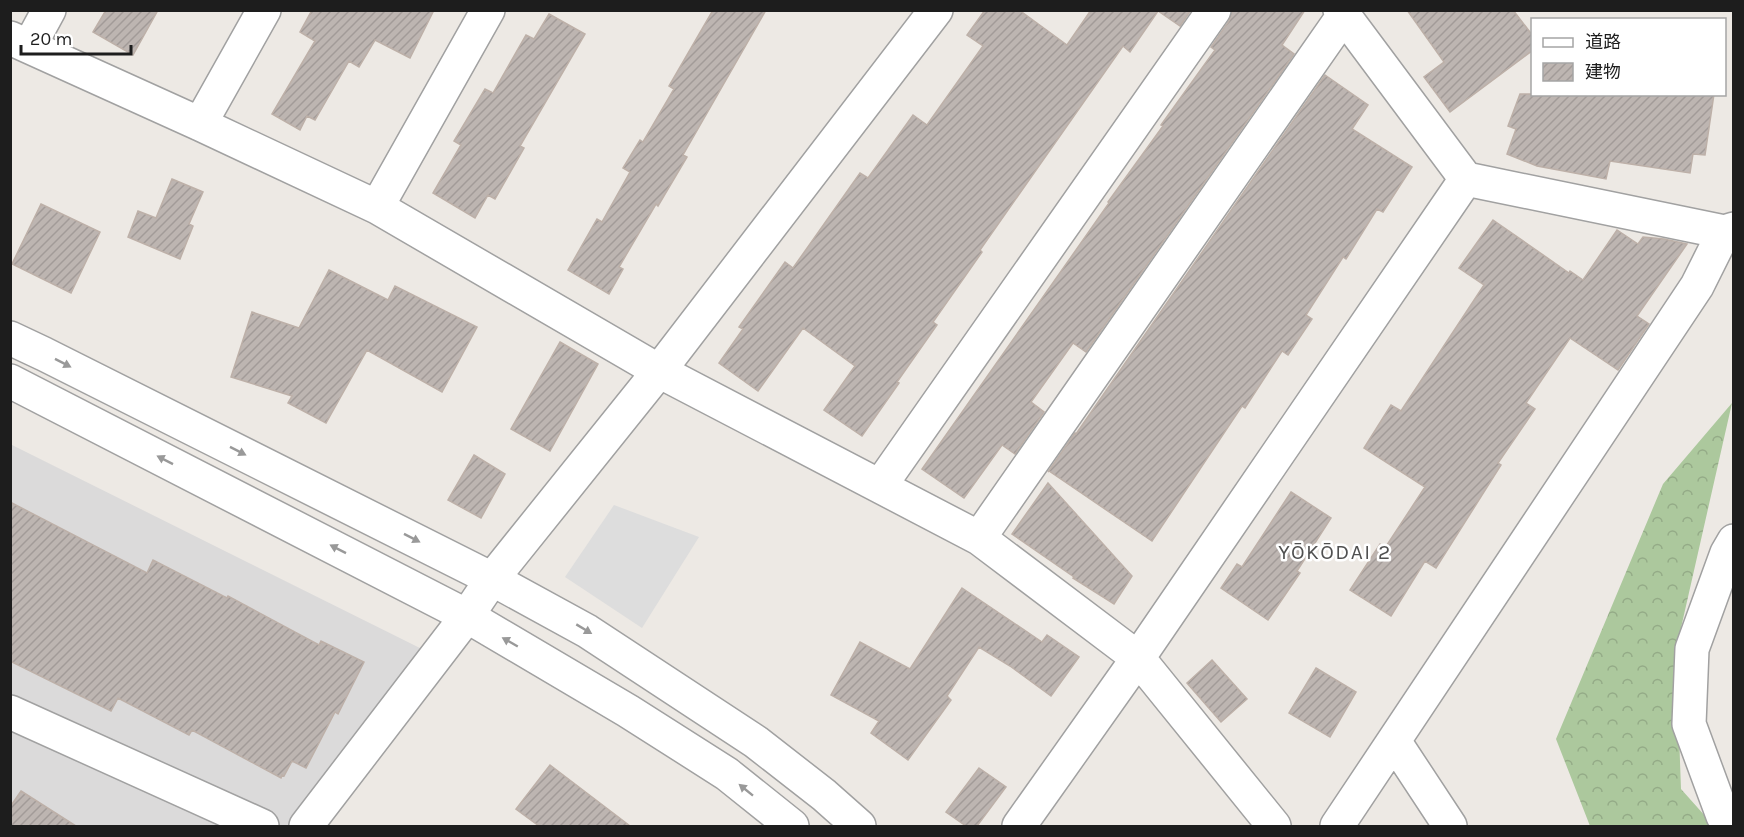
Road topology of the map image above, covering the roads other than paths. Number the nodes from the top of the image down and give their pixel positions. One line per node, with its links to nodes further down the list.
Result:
1 (49, 10): 7 (street)
2 (264, 10): 8 (street)
3 (488, 10): 10 (street)
4 (936, 10): 13 (street)
5 (1214, 10): 15 (street)
6 (1342, 13): 9 (street); 16 (street)
7 (20, 41): 8 (street)
8 (200, 124): 10 (street)
9 (1466, 179): 11 (street); 20 (street)
10 (377, 207): 13 (street)
11 (1729, 231): 22 (street)
12 (10, 338): 18 (street, one-way to 18)
13 (659, 371): 15 (street); 18 (street)
14 (10, 381): 19 (street, one-way to 14)
15 (880, 486): 16 (street)
16 (979, 537): 20 (street)
17 (1734, 541): 31 (street)
18 (492, 579): 19 (street); 26 (street, one-way to 26)
19 (466, 616): 24 (street); 25 (street, one-way to 19)
20 (1138, 658): 27 (street); 28 (street)
21 (10, 712): 23 (street)
22 (1395, 741): 29 (street); 30 (street)
23 (262, 826)
24 (306, 826)
25 (792, 826)
26 (859, 826)
27 (1019, 826)
28 (1274, 826)
29 (1337, 826)
30 (1450, 826)
31 (1731, 826)

